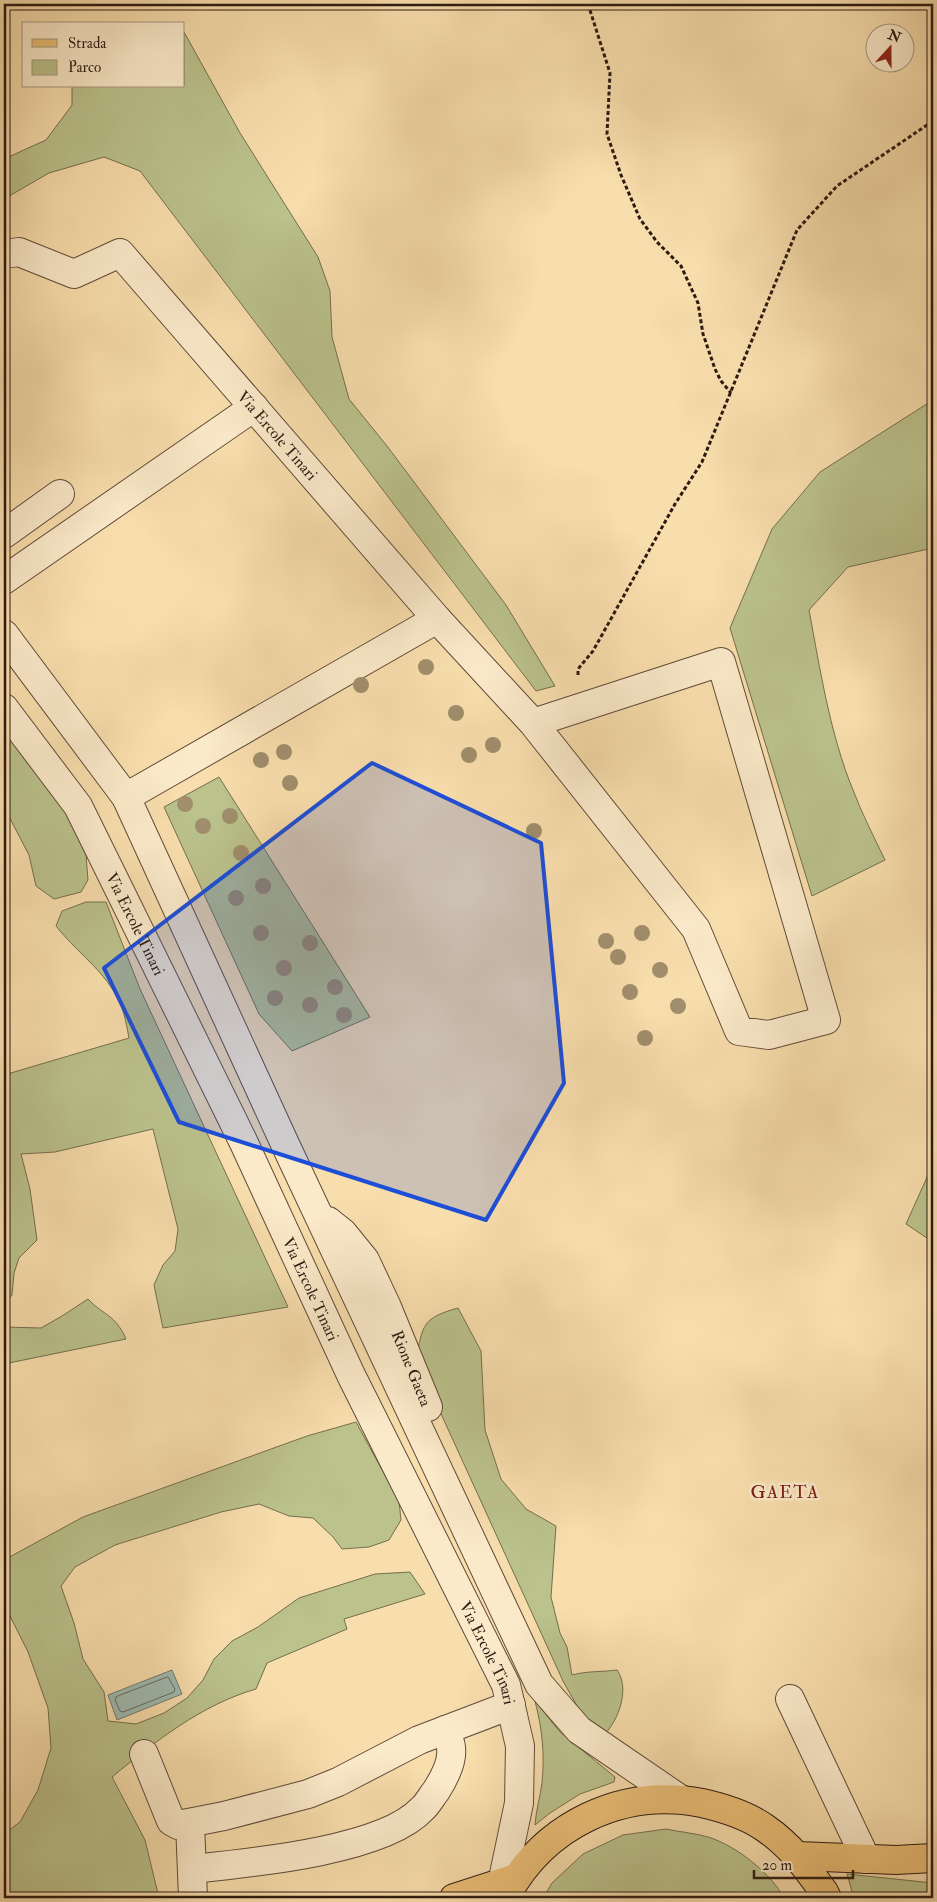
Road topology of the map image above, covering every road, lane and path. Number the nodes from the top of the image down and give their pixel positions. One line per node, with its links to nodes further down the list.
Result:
1 (588, 4): 4 (path)
2 (933, 121): 4 (path)
3 (4, 254): 5 (street, Via Ercole Tinari)
4 (731, 393): 12 (path)
5 (254, 407): 8 (street); 9 (street, Via Ercole Tinari)
6 (60, 494): 7 (street)
7 (4, 534)
8 (4, 580)
9 (437, 619): 13 (street, Via Ercole Tinari); 14 (street)
10 (4, 634): 14 (street, Via Ercole Tinari)
11 (4, 708): 16 (street, Via Ercole Tinari)
12 (577, 709): 13 (street); 13 (street, Via Ercole Tinari)
13 (533, 724)
14 (126, 797): 19 (street, Via Ercole Tinari)
15 (790, 1699): 23 (street)
16 (511, 1705): 17 (street); 25 (street, Via Ercole Tinari)
17 (445, 1730): 20 (street); 24 (street)
18 (144, 1754): 20 (street)
19 (680, 1799): 21 (main road, Via Ercole Tinari); 25 (main road, Via Ercole Tinari)
20 (190, 1823): 24 (street)
21 (798, 1856): 23 (main road); 28 (main road, Via Ercole Tinari)
22 (933, 1858): 23 (main road)
23 (866, 1859)
24 (192, 1869): 26 (street)
25 (506, 1889): 27 (main road)
26 (193, 1898)
27 (454, 1898)
28 (827, 1898)

